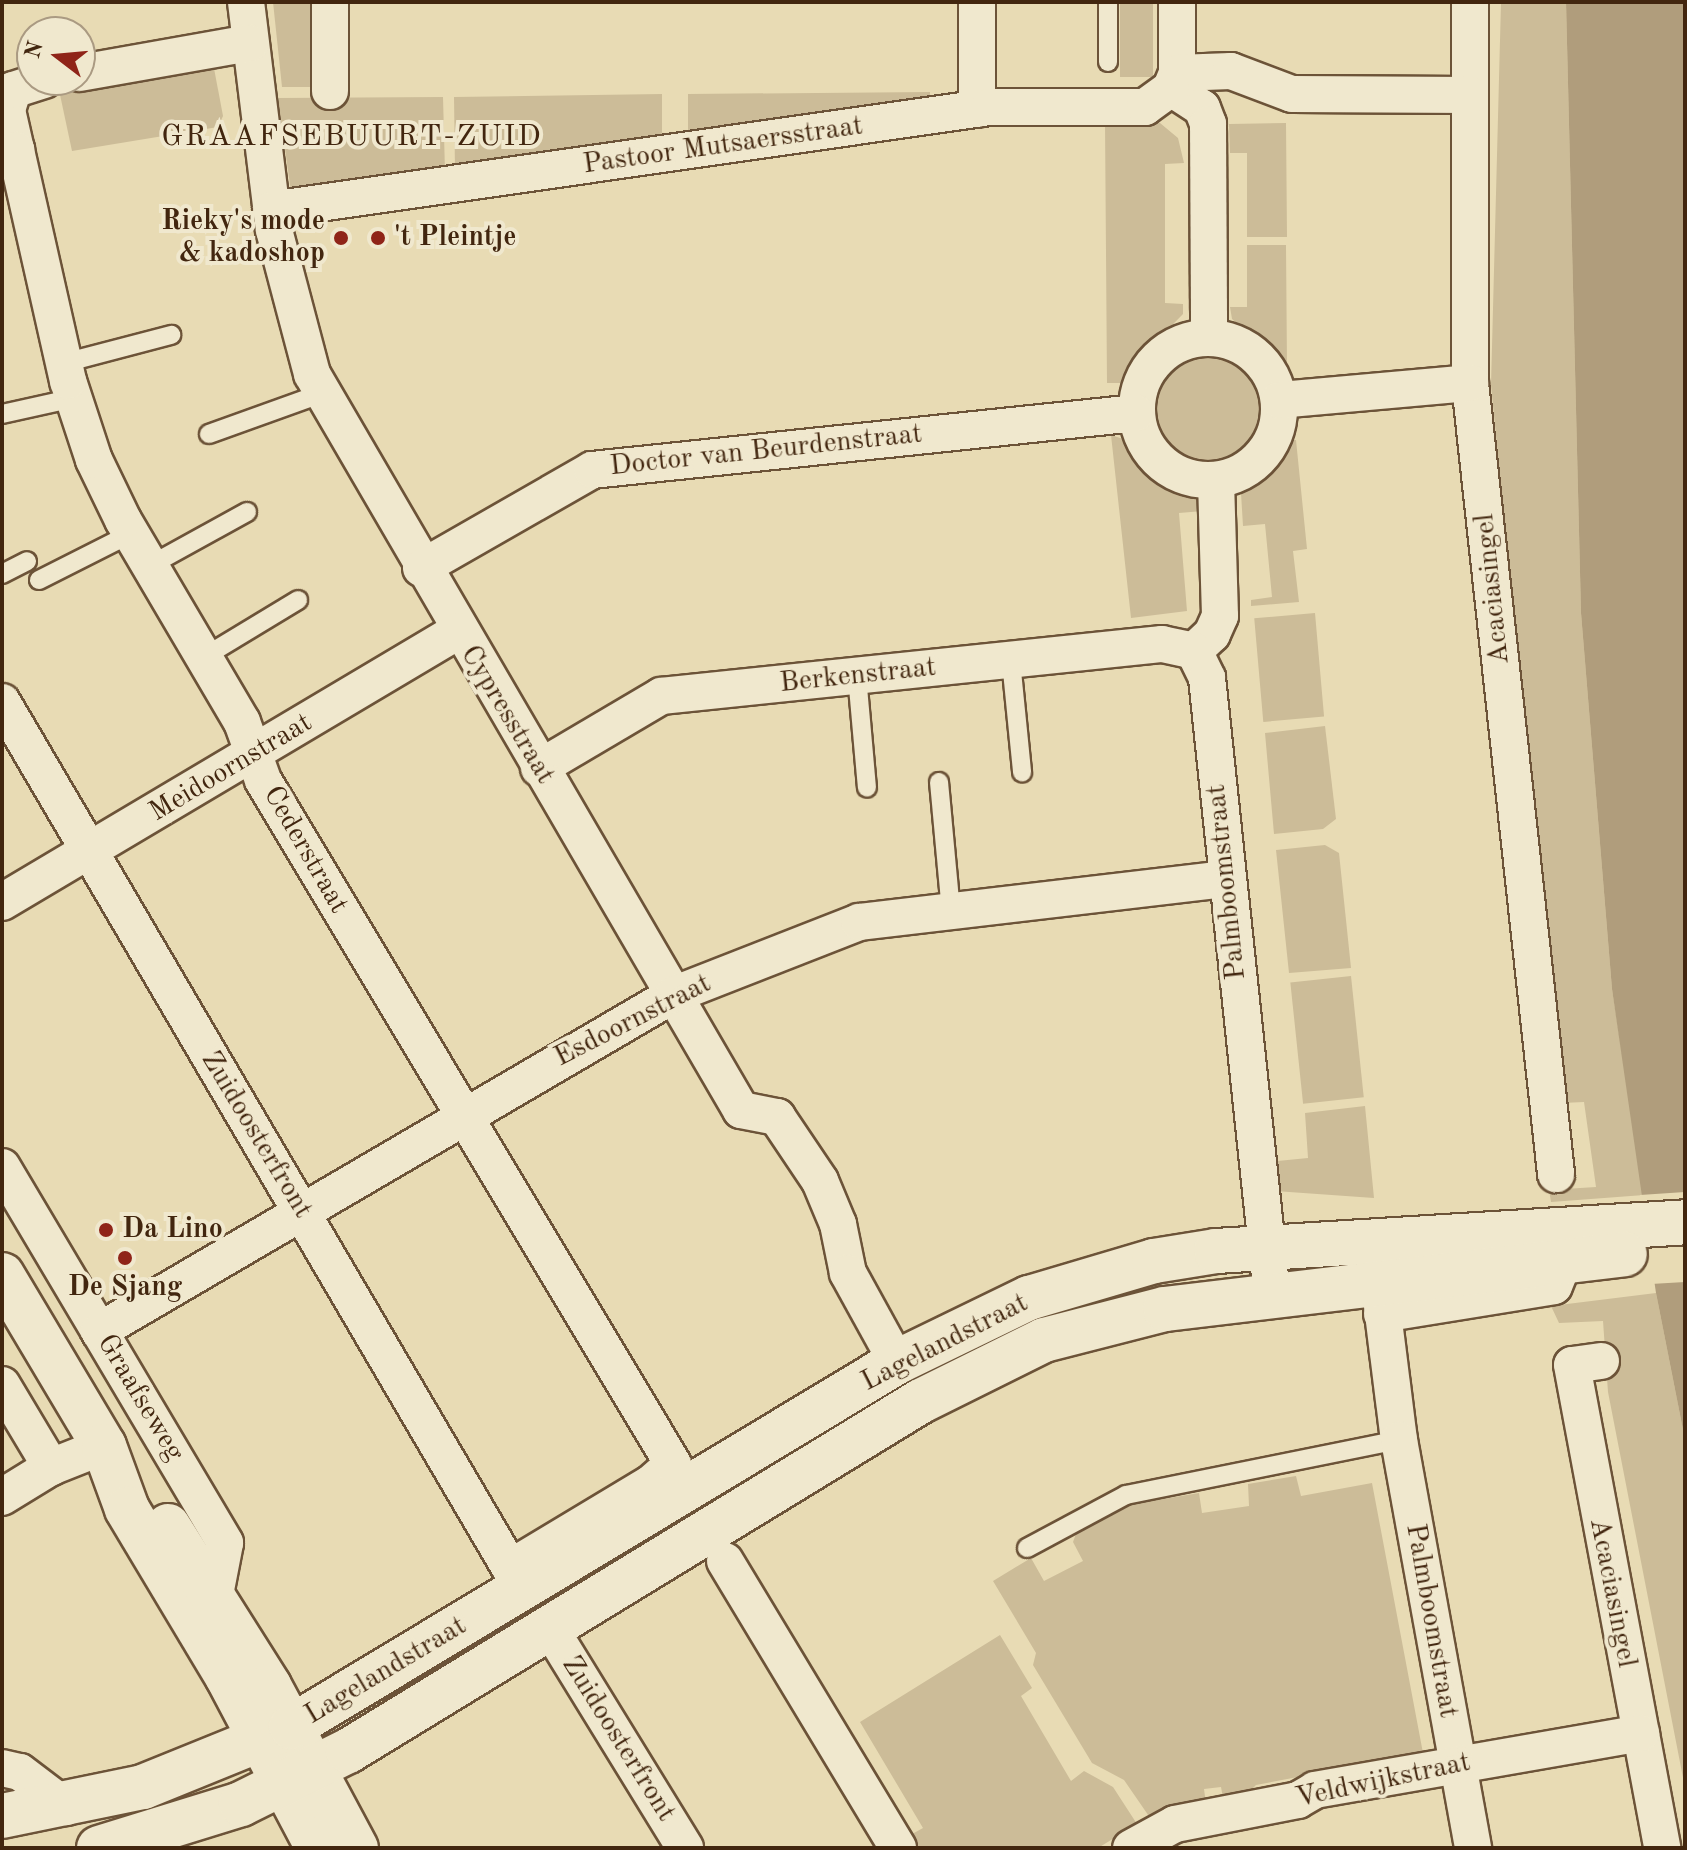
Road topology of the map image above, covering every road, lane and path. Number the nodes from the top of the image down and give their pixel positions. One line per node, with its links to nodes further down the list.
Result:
1 (246, 2): 7 (street, Cypresstraat)
2 (330, 2): 12 (street)
3 (977, 2): 14 (street)
4 (1108, 2): 8 (lane)
5 (1177, 2): 10 (street)
6 (1470, 2): 13 (street, Acaciasingel)
7 (250, 43): 9 (street); 16 (street, Cypresstraat)
8 (1108, 62)
9 (96, 70)
10 (1174, 80): 13 (street); 14 (street, Pastoor Mutsaersstraat); 18 (street)
11 (16, 89): 15 (street, Cederstraat)
12 (330, 91)
13 (1470, 95): 20 (street, Acaciasingel)
14 (977, 109): 16 (street, Pastoor Mutsaersstraat)
15 (9, 152): 19 (street, Cederstraat)
16 (271, 210): 21 (street, Cypresstraat)
17 (171, 335): 19 (lane)
18 (1209, 337): 23 (street); 24 (street)
19 (64, 363): 22 (street, Cederstraat)
20 (1470, 383): 23 (street); 54 (street, Acaciasingel)
21 (323, 393): 26 (lane); 32 (street, Cypresstraat)
22 (74, 398): 25 (lane); 29 (street, Cederstraat)
23 (1279, 400): 27 (street)
24 (1136, 413): 27 (street); 32 (street, Doctor van Beurdenstraat)
25 (2, 414)
26 (209, 434)
27 (1216, 481): 37 (street)
28 (247, 512): 31 (lane)
29 (130, 534): 31 (street, Cederstraat); 34 (lane)
30 (27, 561): 33 (lane)
31 (149, 566): 38 (street, Cederstraat)
32 (421, 568): 36 (street, Cypresstraat)
33 (2, 574)
34 (39, 580)
35 (298, 600): 38 (lane)
36 (458, 631): 42 (street, Meidoornstraat); 43 (street, Cypresstraat)
37 (1194, 651): 39 (street, Berkenstraat); 48 (street, Palmboomstraat)
38 (204, 657): 42 (street, Cederstraat)
39 (1011, 661): 40 (street, Berkenstraat); 44 (lane)
40 (857, 676): 43 (street, Berkenstraat); 46 (lane)
41 (2, 702): 47 (street, Zuidoosterfront)
42 (255, 754): 47 (street, Meidoornstraat); 52 (street, Cederstraat)
43 (539, 768): 51 (street, Cypresstraat)
44 (1022, 772)
45 (939, 782): 50 (lane)
46 (867, 788)
47 (88, 852): 49 (street, Meidoornstraat); 55 (street, Zuidoosterfront)
48 (1227, 879): 50 (street, Esdoornstraat); 57 (street, Palmboomstraat)
49 (2, 902)
50 (951, 911): 51 (street, Esdoornstraat)
51 (673, 995): 52 (street, Esdoornstraat); 65 (street, Cypresstraat)
52 (461, 1114): 55 (street, Esdoornstraat); 73 (street, Cederstraat)
53 (2, 1167): 63 (street, Graafseweg)
54 (1556, 1174)
55 (301, 1211): 63 (street, Esdoornstraat); 73 (street, Zuidoosterfront)
56 (1685, 1222): 59 (main road, Lagelandstraat)
57 (1267, 1246): 61 (main road, Lagelandstraat); 62 (street, Palmboomstraat); 65 (main road, Lagelandstraat)
58 (1685, 1251): 59 (main road, Lagelandstraat)
59 (1580, 1257): 61 (main road, Lagelandstraat)
60 (2, 1275): 68 (main road, Graafseweg)
61 (1378, 1278): 62 (main road, Lagelandstraat); 67 (street, Palmboomstraat)
62 (1272, 1295): 75 (main road, Lagelandstraat)
63 (99, 1331): 74 (street, Graafseweg)
64 (1601, 1361): 76 (street, Acaciasingel)
65 (897, 1362): 77 (main road, Lagelandstraat)
66 (2, 1385): 69 (street)
67 (1399, 1440): 71 (lane); 78 (street, Palmboomstraat)
68 (104, 1446): 69 (street); 74 (main road, Graafseweg); 77 (main road, Graafseweg)
69 (51, 1467): 70 (street)
70 (2, 1497)
71 (1027, 1548)
72 (725, 1561): 87 (street)
73 (510, 1568)
74 (215, 1595): 77 (main road, Graafseweg)
75 (551, 1630): 80 (main road, Lagelandstraat); 86 (street, Zuidoosterfront)
76 (1641, 1733): 78 (street, Veldwijkstraat); 90 (street, Acaciasingel)
77 (276, 1734): 80 (main road, Graafseweg); 81 (main road, Lagelandstraat)
78 (1458, 1765): 88 (street, Veldwijkstraat); 89 (street, Palmboomstraat)
79 (2, 1768): 81 (street)
80 (298, 1777): 83 (main road, Lagelandstraat); 84 (main road, Graafseweg); 85 (main road, Graafseweg)
81 (66, 1807): 82 (main road, Lagelandstraat)
82 (2, 1816)
83 (99, 1848)
84 (318, 1848)
85 (356, 1848)
86 (685, 1848)
87 (898, 1848)
88 (1131, 1848)
89 (1473, 1848)
90 (1662, 1848)

